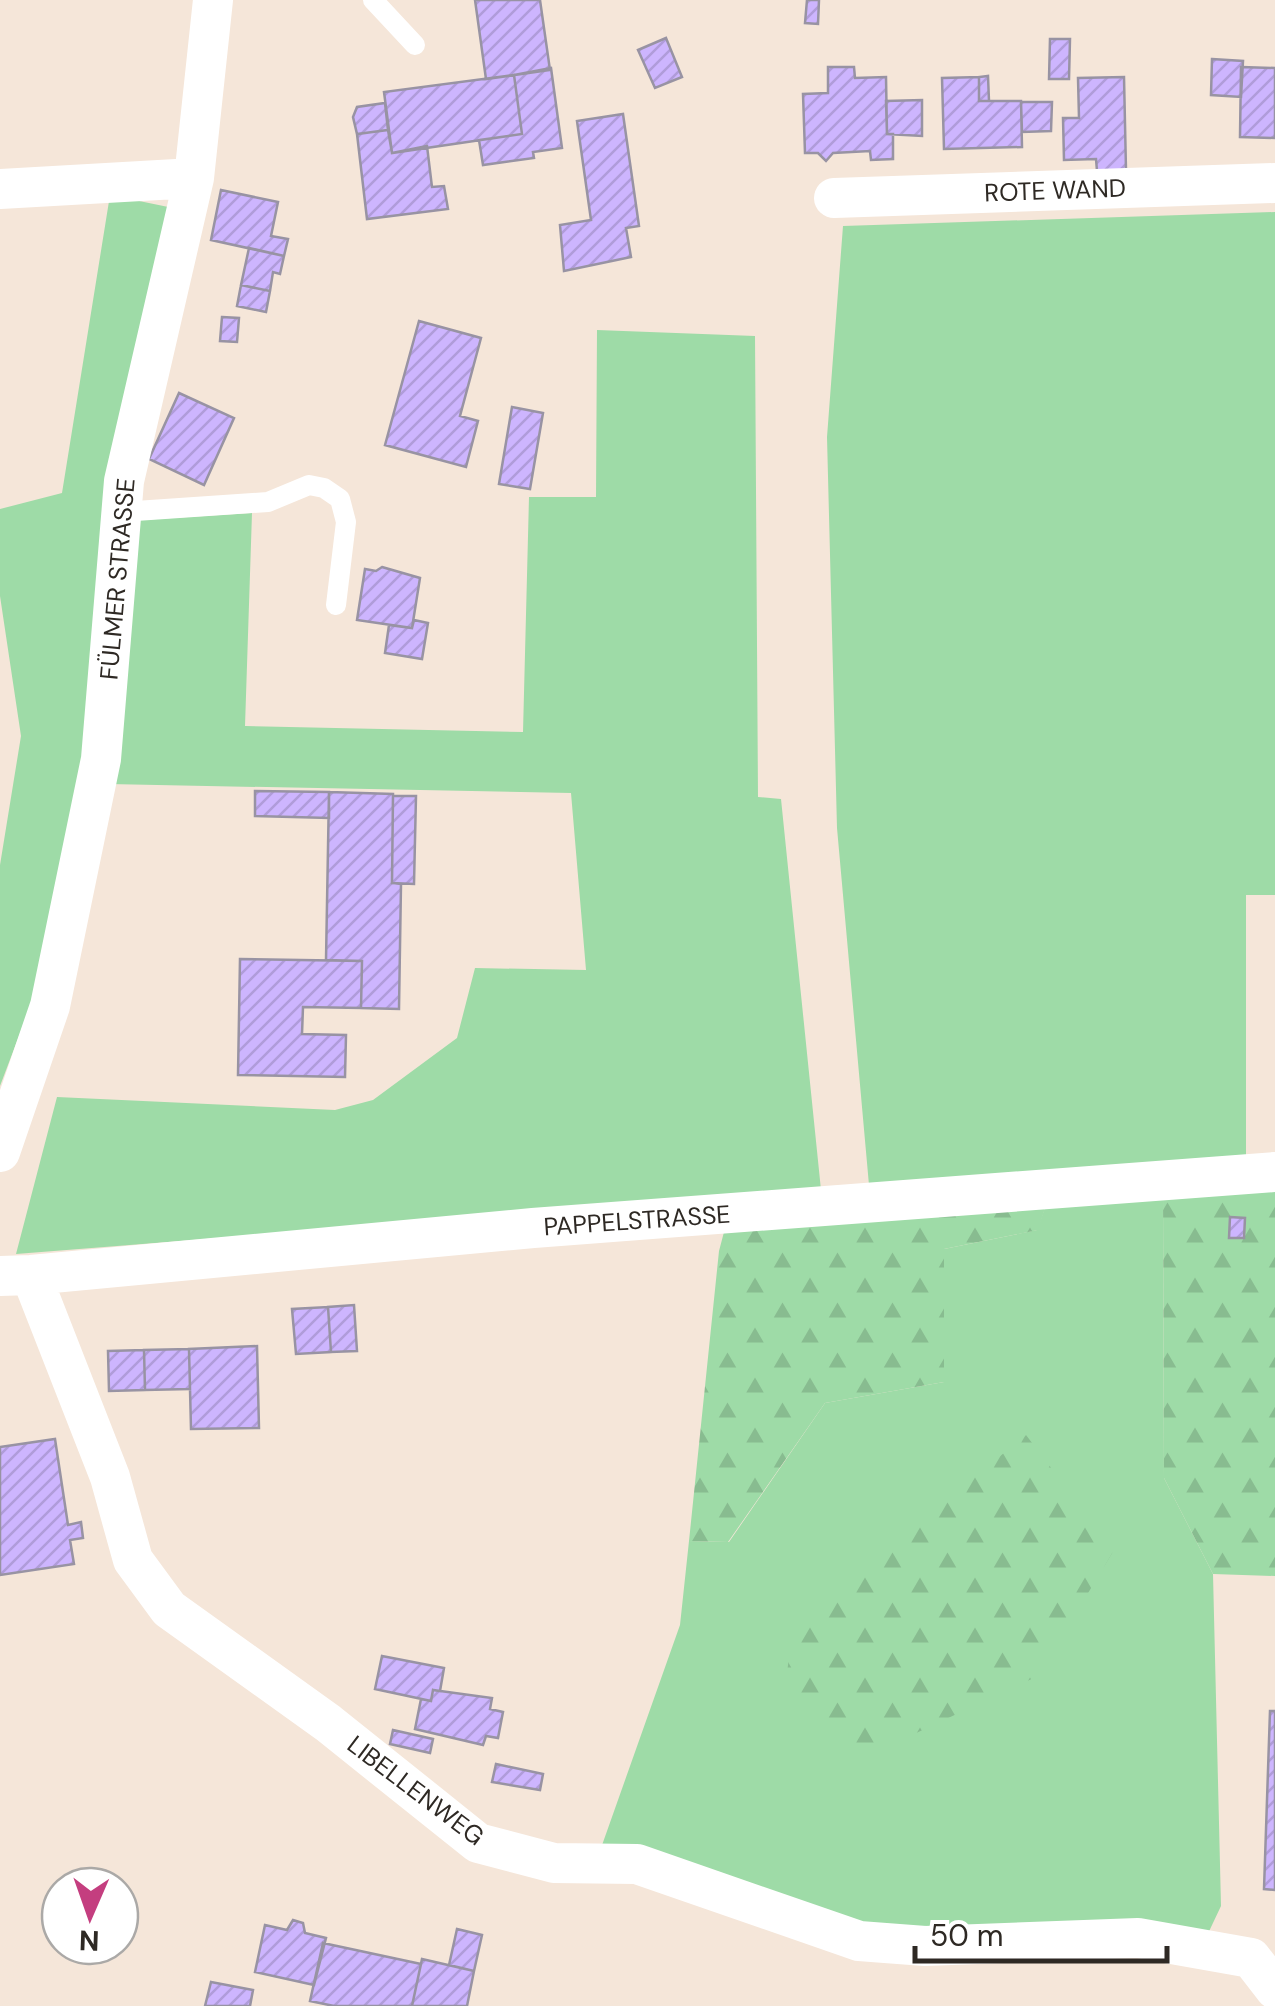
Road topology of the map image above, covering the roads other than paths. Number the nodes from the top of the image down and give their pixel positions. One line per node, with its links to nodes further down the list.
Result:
1 (213, 0): 4 (street, FÜLMER STRASSE)
2 (373, 0): 3 (lane)
3 (415, 45)
4 (194, 178): 6 (street); 8 (street, FÜLMER STRASSE)
5 (1275, 183): 7 (street, ROTE WAND)
6 (0, 190)
7 (834, 198)
8 (122, 512): 9 (lane); 10 (street, FÜLMER STRASSE)
9 (336, 605)
10 (0, 1152)
11 (1275, 1172): 12 (street, PAPPELSTRASSE)
12 (16, 1276): 13 (street, LIBELLENWEG)
13 (1275, 1989)

